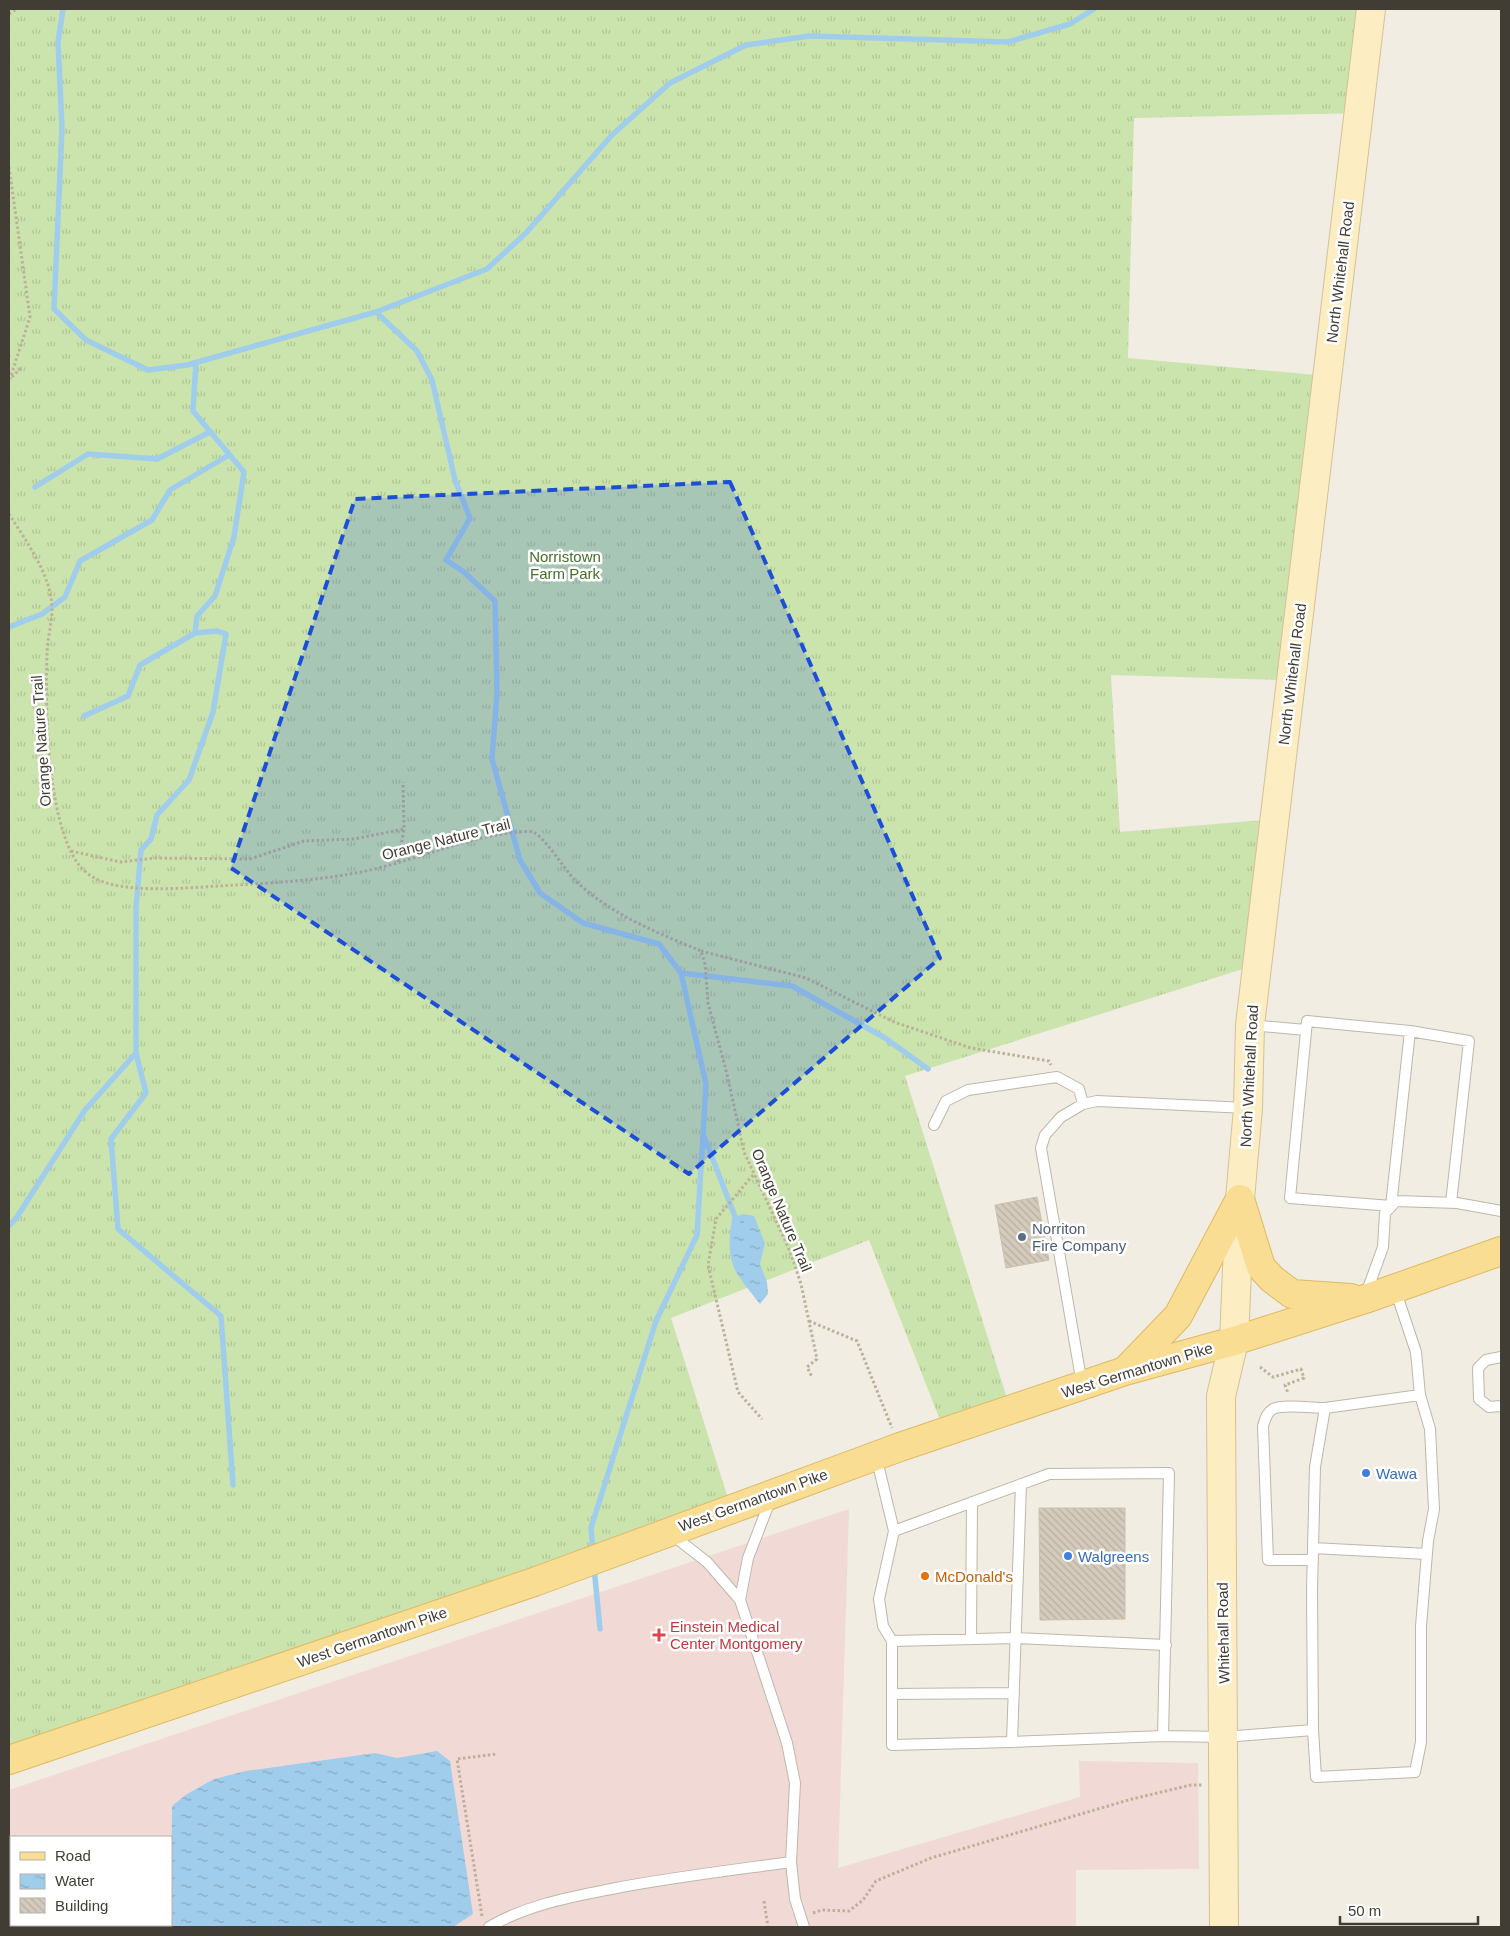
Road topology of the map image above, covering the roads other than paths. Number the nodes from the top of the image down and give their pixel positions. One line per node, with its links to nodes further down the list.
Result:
1 (1371, 9): 2 (main road, North Whitehall Road)
2 (1250, 1025): 3 (lane); 6 (main road, North Whitehall Road)
3 (1306, 1030): 4 (lane); 10 (lane)
4 (1410, 1031): 9 (lane); 10 (lane)
5 (1083, 1104): 6 (lane); 7 (lane); 18 (lane)
6 (1248, 1108): 8 (main road, North Whitehall Road)
7 (934, 1125)
8 (1240, 1199): 14 (main road); 15 (main road, North Whitehall Road); 17 (main road)
9 (1451, 1203): 10 (lane); 11 (lane)
10 (1391, 1206): 14 (lane)
11 (1501, 1211)
12 (1501, 1251): 13 (main road, West Germantown Pike)
13 (1395, 1288): 14 (main road, West Germantown Pike); 19 (lane)
14 (1365, 1299): 15 (main road, West Germantown Pike)
15 (1234, 1341): 17 (main road, West Germantown Pike); 40 (main road, Whitehall Road)
16 (1501, 1358): 20 (lane)
17 (1125, 1371): 18 (main road, West Germantown Pike)
18 (1082, 1385): 22 (main road, West Germantown Pike)
19 (1420, 1395): 21 (lane); 29 (lane)
20 (1501, 1406)
21 (1325, 1408): 28 (lane); 30 (lane)
22 (888, 1451): 24 (main road, West Germantown Pike); 26 (lane)
23 (1021, 1484): 25 (lane); 32 (lane); 35 (lane)
24 (773, 1492): 27 (main road, West Germantown Pike); 31 (lane)
25 (972, 1502): 26 (lane); 33 (lane)
26 (894, 1531): 34 (lane)
27 (668, 1532): 31 (lane); 42 (main road, West Germantown Pike)
28 (1313, 1548): 29 (lane); 30 (lane)
29 (1427, 1554): 38 (lane)
30 (1313, 1560): 38 (lane)
31 (740, 1600): 43 (lane)
32 (1016, 1638): 33 (lane); 35 (lane); 36 (lane)
33 (971, 1639): 34 (lane)
34 (892, 1641): 37 (lane)
35 (1166, 1646): 39 (lane)
36 (1014, 1693): 37 (lane); 41 (lane)
37 (892, 1694): 41 (lane)
38 (1313, 1730): 40 (lane)
39 (1162, 1736): 40 (lane); 41 (lane)
40 (1224, 1737): 46 (main road, Whitehall Road)
41 (1012, 1742)
42 (9, 1760)
43 (791, 1862): 44 (lane); 45 (lane)
44 (802, 1922)
45 (489, 1927)
46 (1224, 1927)

